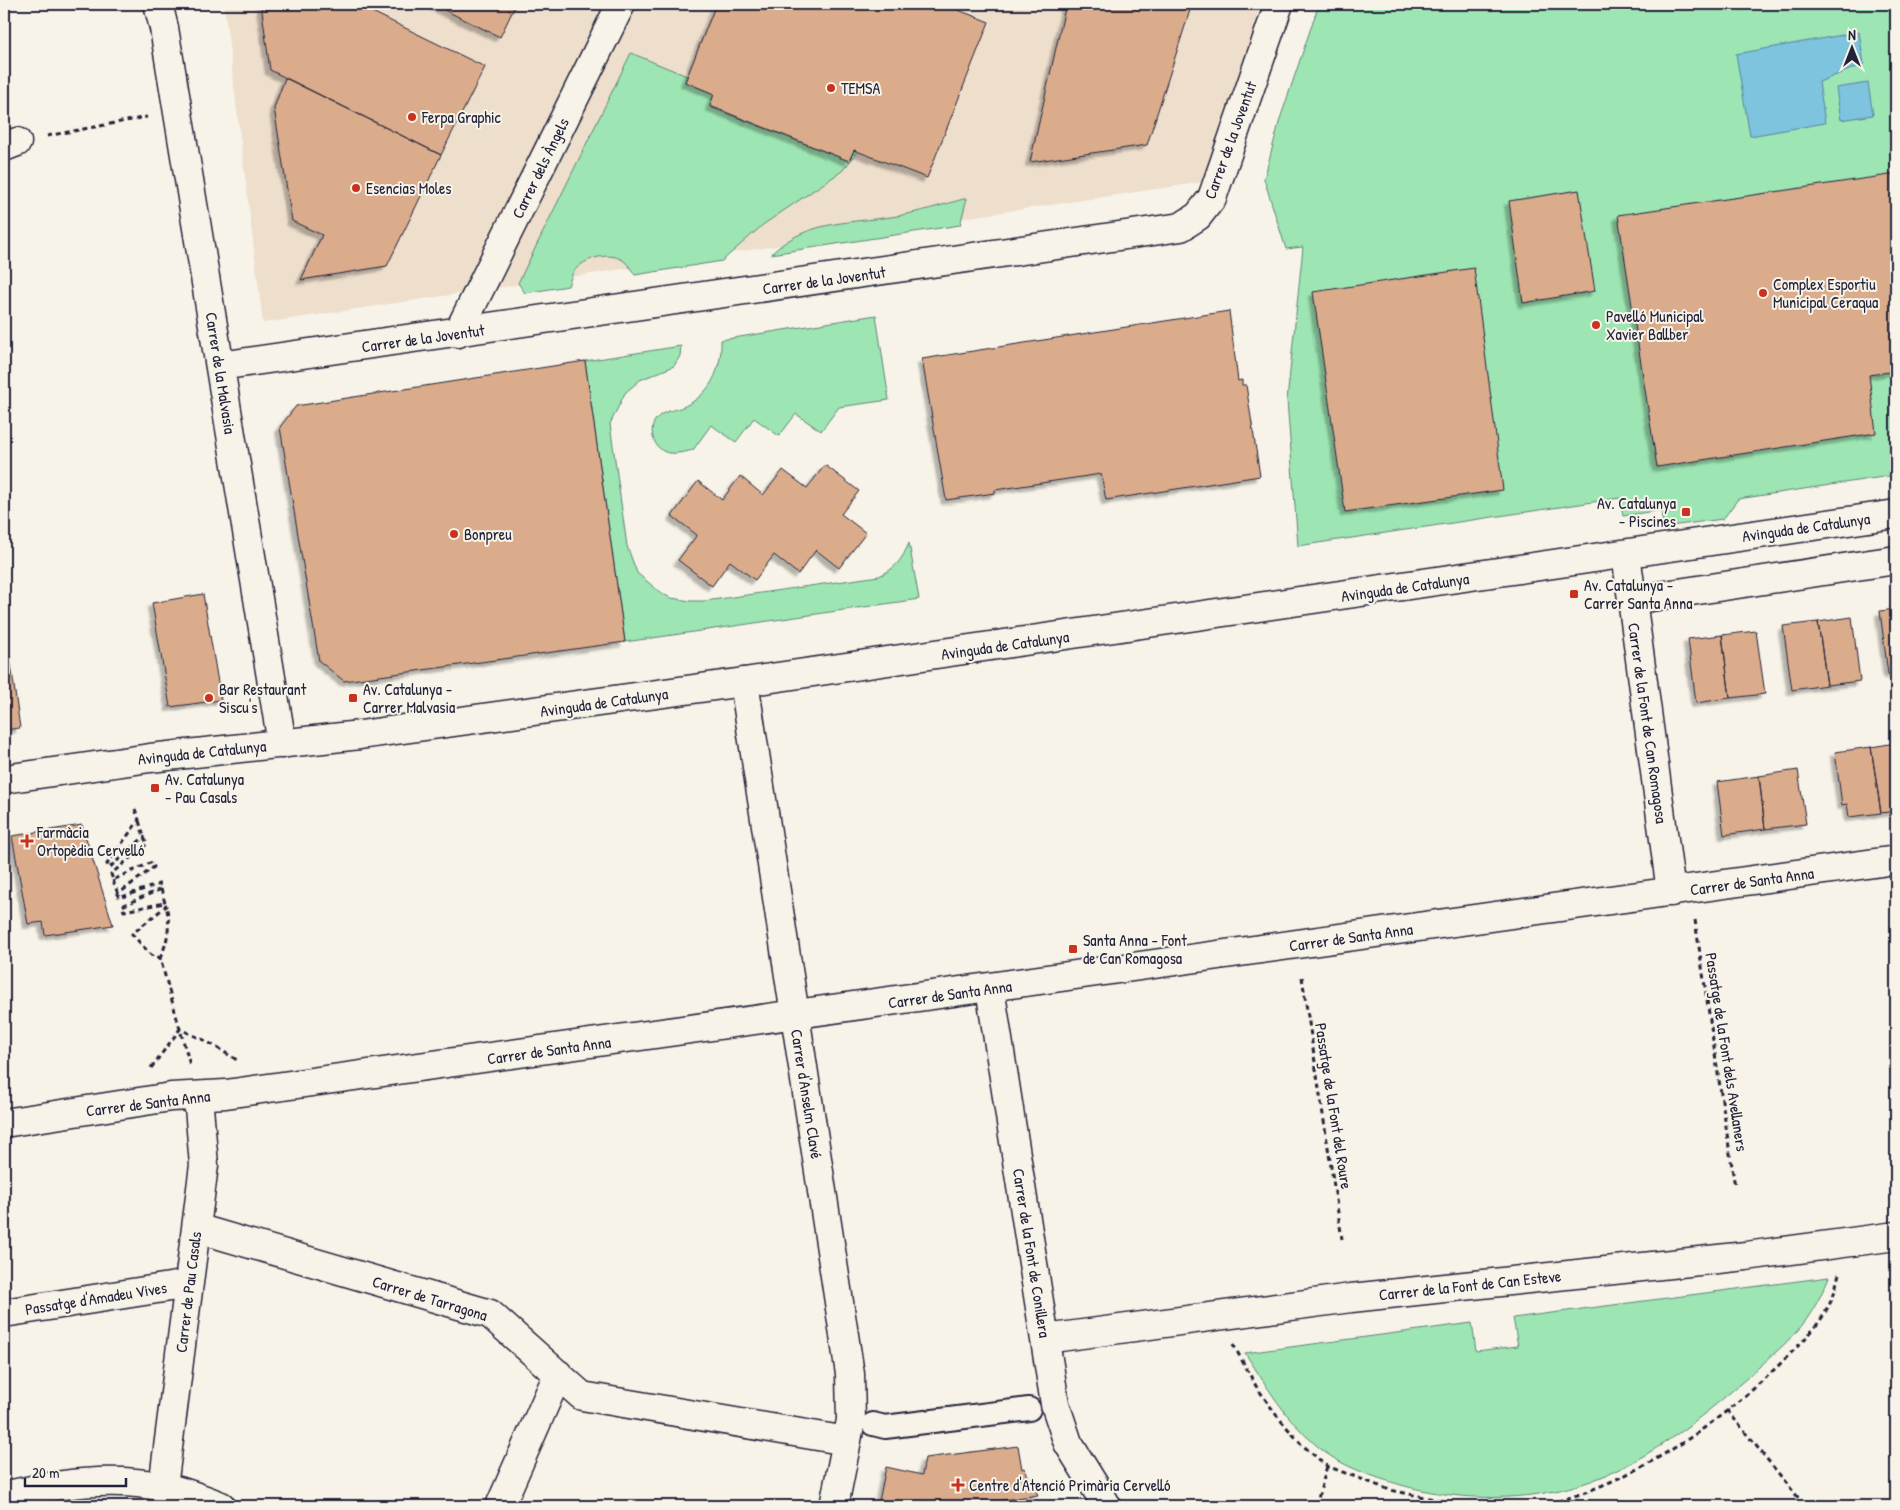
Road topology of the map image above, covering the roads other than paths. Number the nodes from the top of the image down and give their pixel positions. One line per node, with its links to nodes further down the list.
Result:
1 (158, 4): 5 (street, Carrer de la Malvasia)
2 (621, 4): 4 (street, Carrer dels Àngels)
3 (1279, 4): 4 (street, Carrer de la Joventut)
4 (458, 333): 5 (street, Carrer de la Joventut)
5 (220, 366): 11 (street, Carrer de la Malvasia)
6 (1896, 514): 7 (street, Avinguda de Catalunya)
7 (1626, 554): 9 (street, Carrer de la Font de Can Romagosa); 10 (street, Avinguda de Catalunya)
8 (1896, 560): 9 (street)
9 (1632, 600): 14 (street, Carrer de la Font de Can Romagosa)
10 (744, 682): 11 (street, Avinguda de Catalunya); 16 (street, Carrer d'Anselm Clavé)
11 (282, 744): 12 (street, Avinguda de Catalunya)
12 (4, 779)
13 (1896, 860): 14 (street, Carrer de Santa Anna)
14 (1670, 892): 15 (street, Carrer de Santa Anna)
15 (990, 988): 16 (street, Carrer de Santa Anna); 23 (street, Carrer de la Font de Conillera)
16 (795, 1016): 17 (street, Carrer de Santa Anna); 27 (street, Carrer d'Anselm Clavé)
17 (195, 1083): 18 (street, Carrer de Santa Anna); 19 (street, Carrer de Pau Casals)
18 (4, 1123)
19 (196, 1228): 21 (street, Carrer de Pau Casals); 24 (street, Carrer de Tarragona)
20 (1896, 1236): 23 (street, Carrer de la Font de Can Esteve)
21 (189, 1284): 22 (street, Passatge d'Amadeu Vives); 28 (street, Carrer de Pau Casals)
22 (4, 1313)
23 (1045, 1339): 33 (street, Carrer de la Font de Conillera)
24 (558, 1374): 27 (street, Carrer de Tarragona); 31 (street)
25 (1029, 1409): 26 (street)
26 (873, 1424)
27 (847, 1440): 32 (street, Carrer d'Anselm Clavé)
28 (163, 1487): 29 (street); 30 (street)
29 (4, 1496)
30 (221, 1506)
31 (500, 1506)
32 (834, 1506)
33 (1107, 1506)

